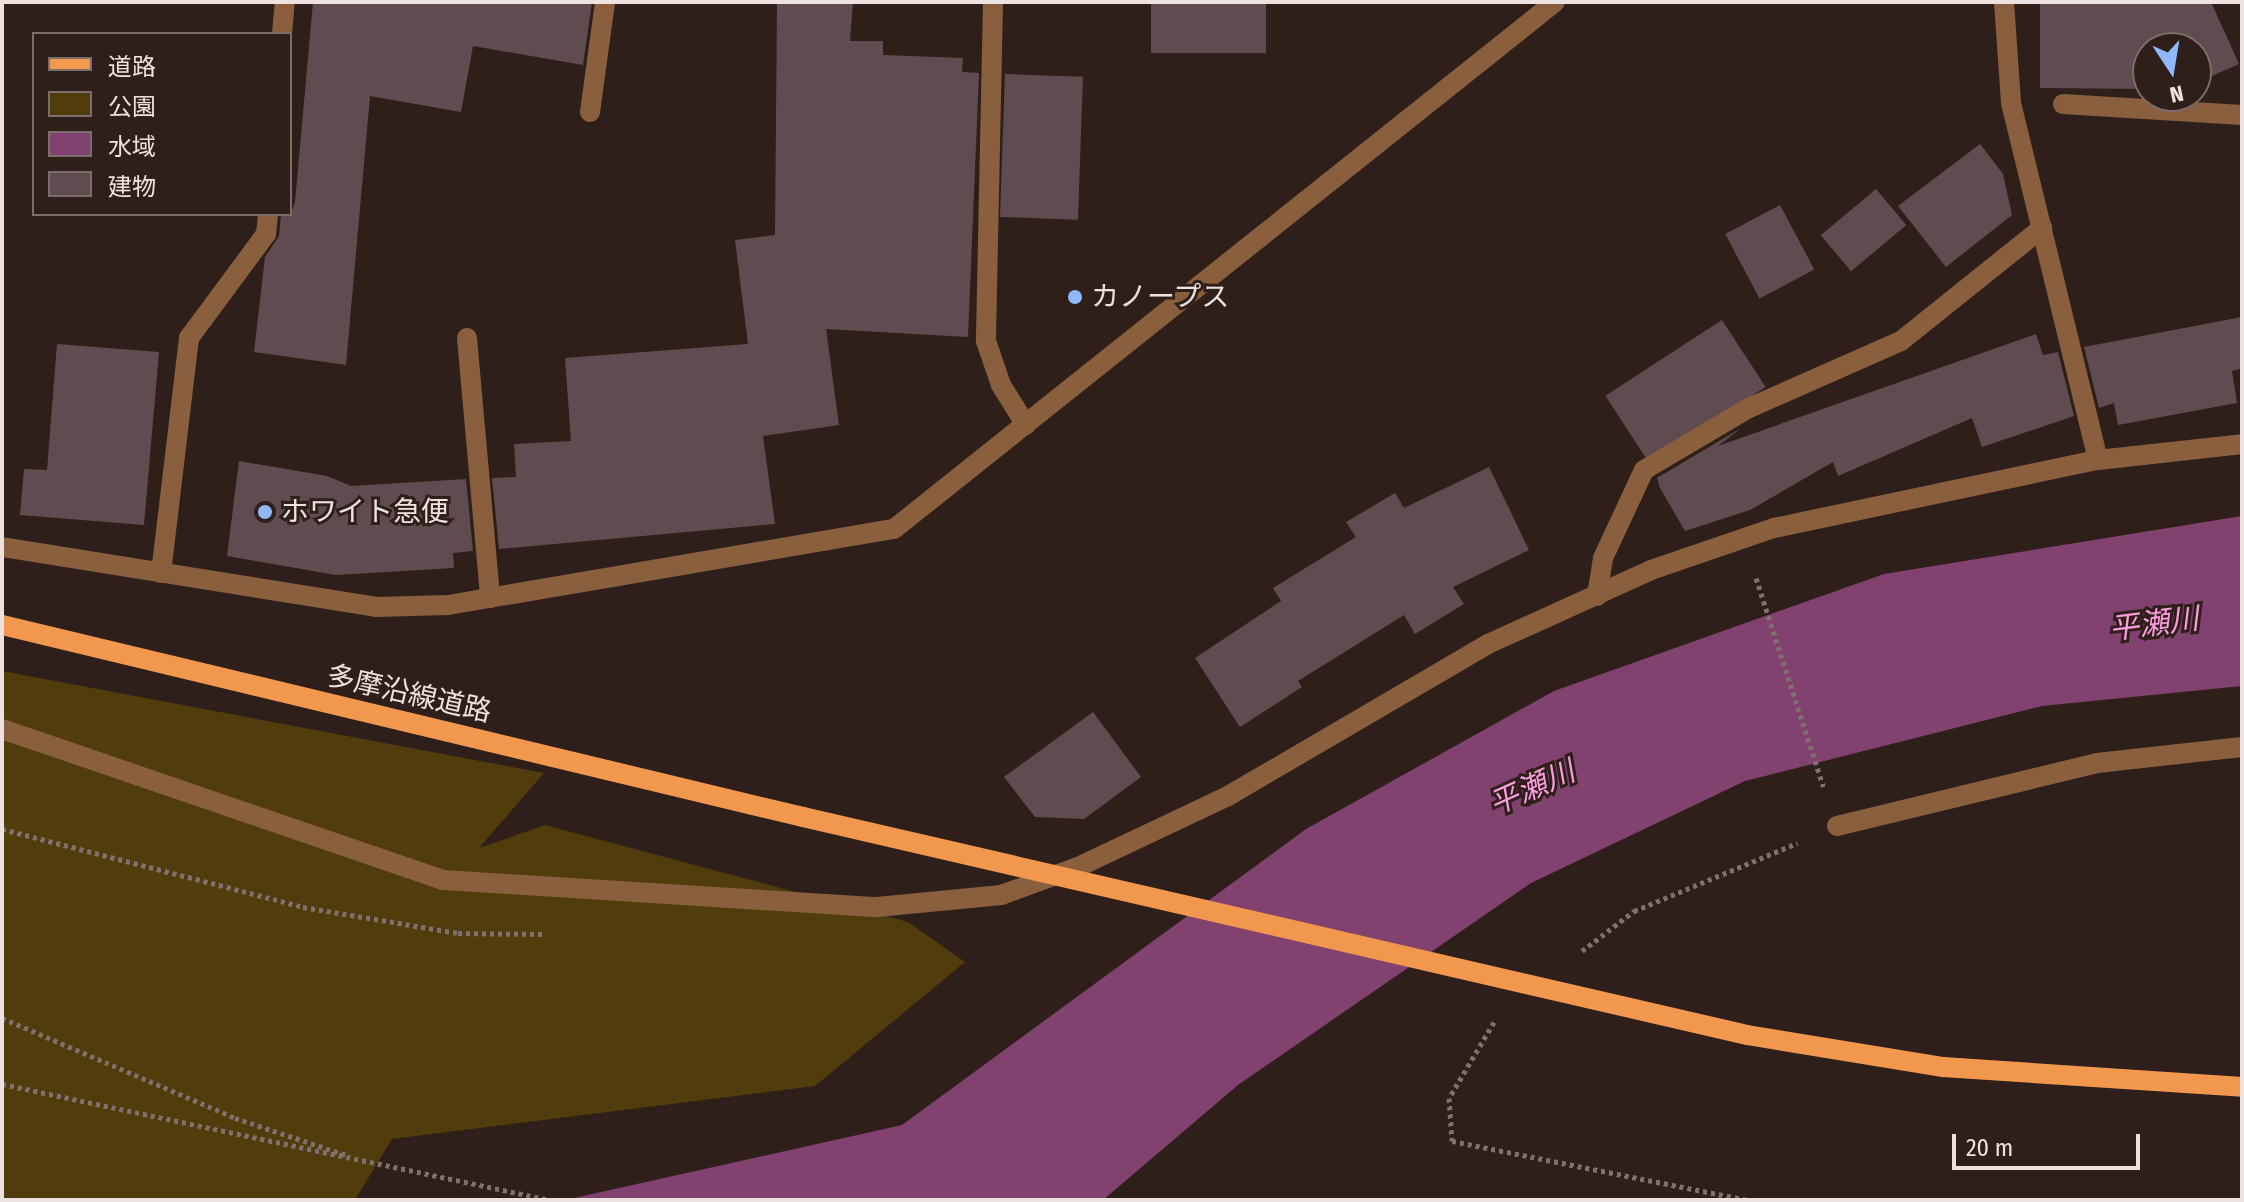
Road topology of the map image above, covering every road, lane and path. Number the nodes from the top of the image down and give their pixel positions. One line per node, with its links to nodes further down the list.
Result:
1 (285, 2): 6 (street)
2 (605, 2): 8 (street)
3 (993, 2): 13 (street)
4 (1555, 2): 13 (street)
5 (2004, 2): 11 (street)
6 (282, 32)
7 (2063, 104): 9 (street)
8 (590, 112)
9 (2242, 115)
10 (268, 216): 18 (street)
11 (2042, 228): 15 (street); 19 (street)
12 (467, 338): 20 (street)
13 (1026, 425): 20 (street)
14 (2242, 444): 15 (street)
15 (2098, 460): 19 (street)
16 (2, 547): 18 (street)
17 (1753, 569): 24 (path)
18 (161, 573): 20 (street)
19 (1597, 596): 22 (street)
20 (490, 598)
21 (2, 625): 29 (main road, 多摩沿線道路, bridge)
22 (2, 729)
23 (2242, 747): 24 (street)
24 (1837, 826): 25 (path)
25 (1573, 958)
26 (1499, 1014): 32 (path)
27 (2, 1018): 30 (path)
28 (2, 1084): 30 (path)
29 (2242, 1087)
30 (381, 1166): 31 (path)
31 (550, 1200)
32 (1746, 1200)

